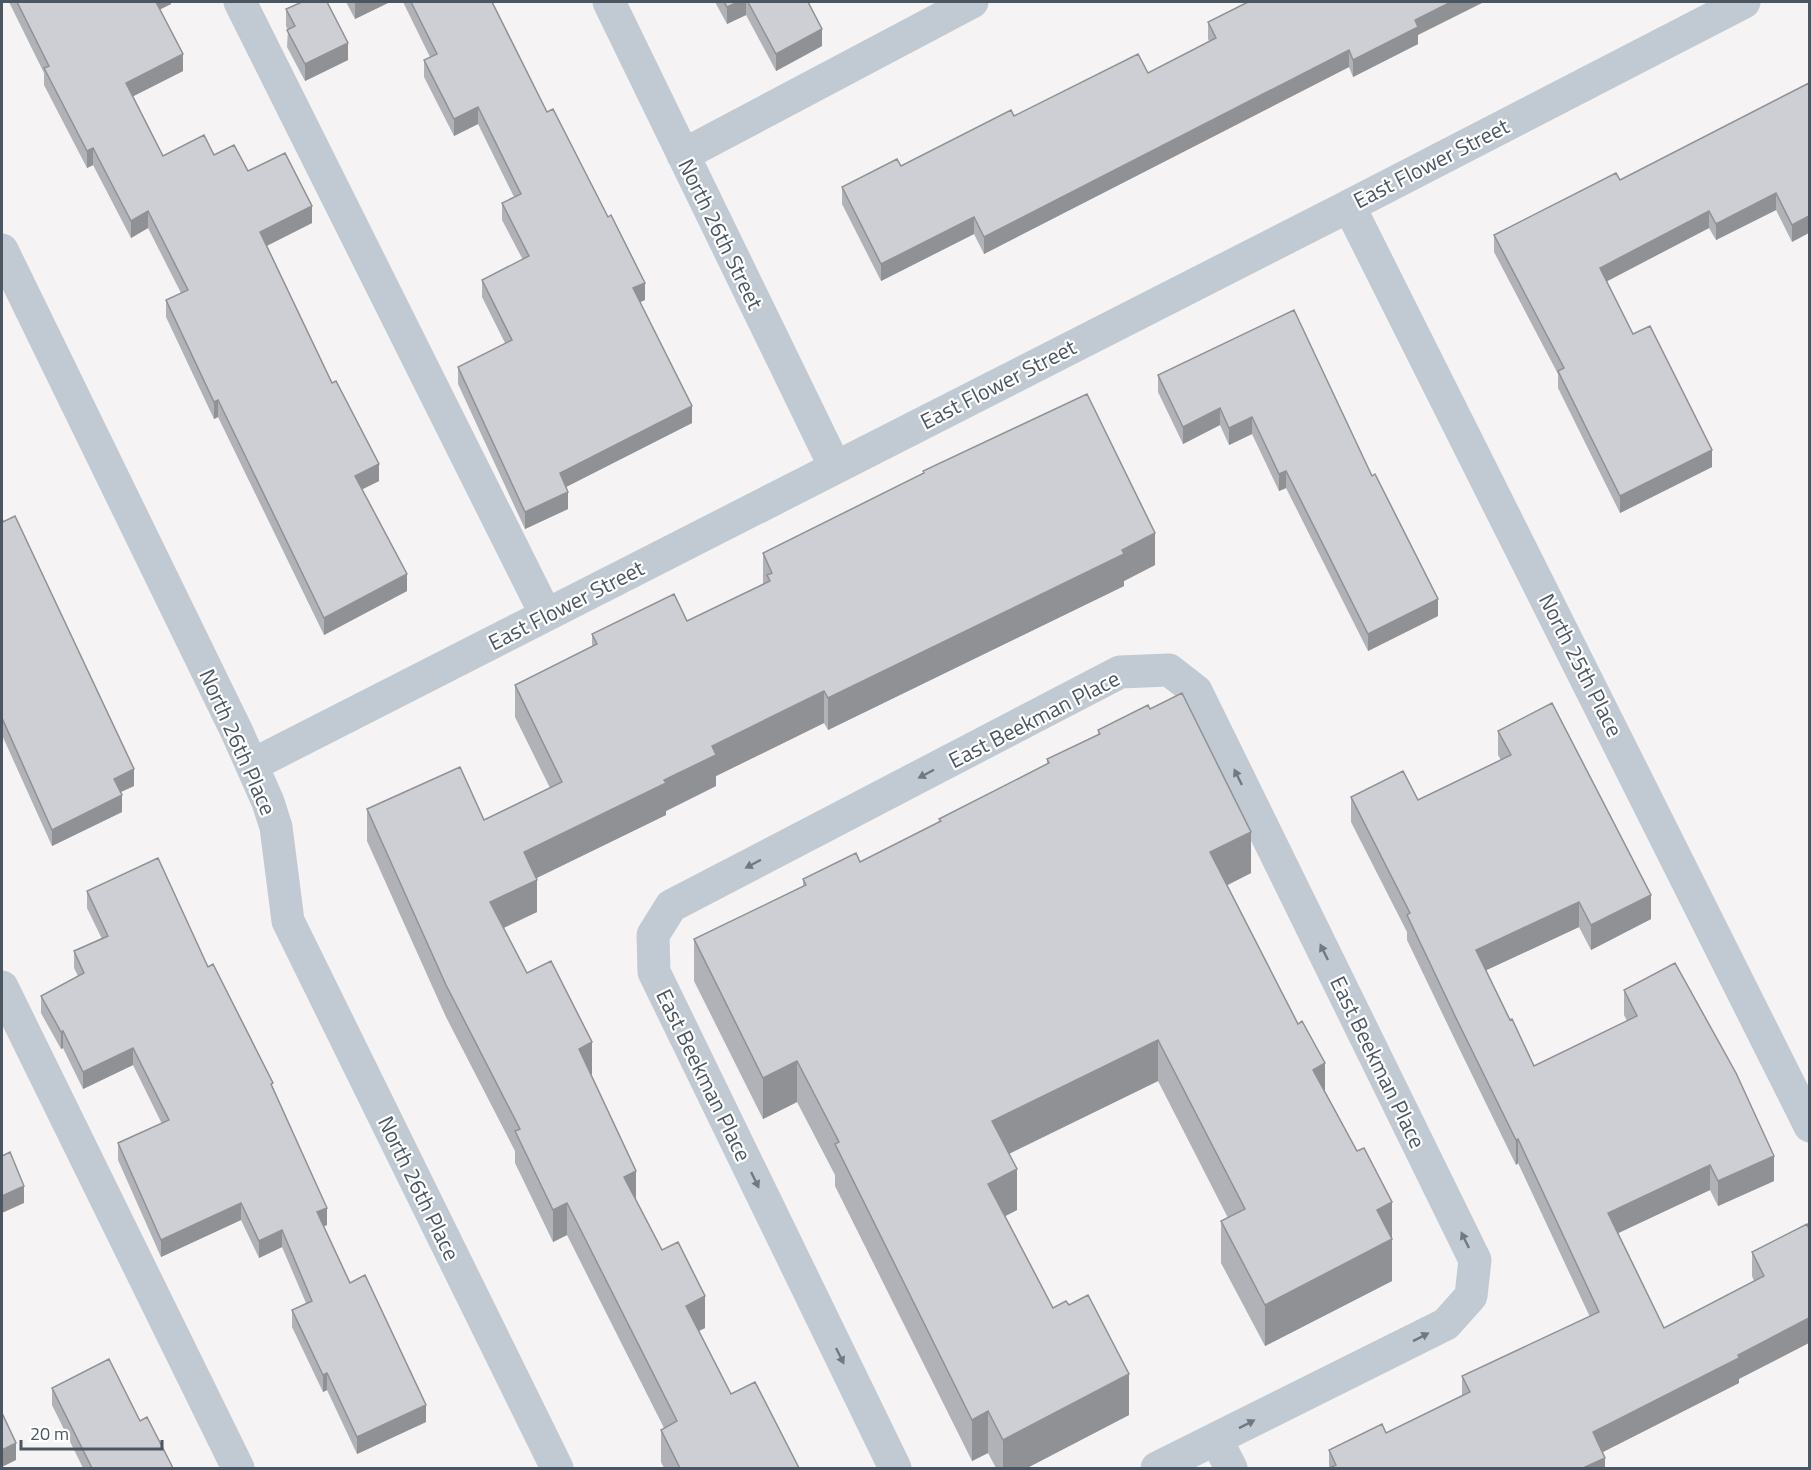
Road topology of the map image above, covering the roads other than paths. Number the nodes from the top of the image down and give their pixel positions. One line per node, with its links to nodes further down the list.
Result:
1 (240, 2): 9 (street)
2 (609, 2): 5 (street, North 26th Street)
3 (972, 2): 5 (street)
4 (1744, 2): 6 (street, East Flower Street)
5 (683, 155): 8 (street, North 26th Street)
6 (1349, 206): 8 (street, East Flower Street); 12 (street, North 25th Place)
7 (2, 250): 10 (street, North 26th Place)
8 (835, 467): 9 (street, East Flower Street)
9 (546, 615): 10 (street, East Flower Street)
10 (252, 765): 15 (street, North 26th Place)
11 (2, 987): 14 (street)
12 (1809, 1126)
13 (1216, 1439): 16 (street, East Beekman Place, one-way to 16); 17 (street, East Beekman Place); 18 (street)
14 (238, 1468)
15 (557, 1468)
16 (895, 1468)
17 (1157, 1468)
18 (1231, 1468)

